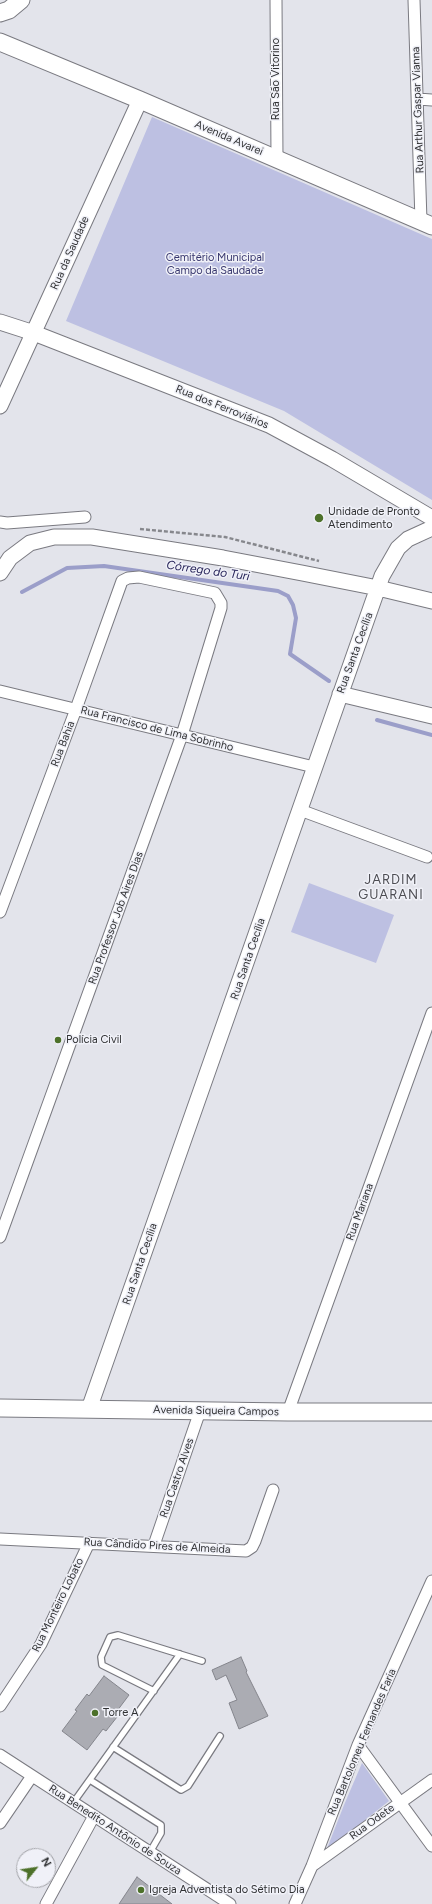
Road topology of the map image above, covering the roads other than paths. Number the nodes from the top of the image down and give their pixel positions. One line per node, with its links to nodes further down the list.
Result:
1 (11, 0): 5 (main road)
2 (21, 0): 6 (main road)
3 (276, 0): 13 (street, Rua São Vitorino)
4 (414, 0): 10 (street, Rua Arthur Gaspar Vianna)
5 (0, 4)
6 (0, 13)
7 (0, 36): 9 (main road, Avenida Avarei)
8 (0, 42): 9 (main road, Avenida Avarei)
9 (26, 52): 11 (main road, Avenida Avarei)
10 (418, 99): 12 (street); 14 (street, Rua Arthur Gaspar Vianna)
11 (140, 100): 13 (main road, Avenida Avarei); 16 (street, Rua da Saudade)
12 (432, 100)
13 (277, 158): 14 (main road, Avenida Avarei)
14 (427, 223)
15 (0, 322): 16 (street, Rua dos Ferroviários)
16 (34, 333): 17 (street, Rua da Saudade); 19 (street, Rua dos Ferroviários)
17 (0, 406)
18 (85, 517): 20 (street)
19 (432, 518)
20 (0, 522)
21 (432, 528): 23 (street, Rua Santa Cecília)
22 (0, 572): 23 (street)
23 (378, 588): 25 (street); 27 (street, Rua Santa Cecília)
24 (219, 597): 28 (street, Rua Bahia); 30 (street, Rua Professor Job Aires Dias)
25 (432, 601)
26 (0, 691): 28 (street, Rua Francisco de Lima Sobrinho)
27 (340, 694): 29 (street); 31 (street, Rua Santa Cecília)
28 (76, 709): 30 (street, Rua Francisco de Lima Sobrinho); 34 (street, Rua Bahia)
29 (432, 716)
30 (182, 735): 31 (street, Rua Francisco de Lima Sobrinho); 36 (street, Rua Professor Job Aires Dias)
31 (314, 767): 32 (street, Rua Santa Cecília)
32 (300, 810): 33 (street); 38 (street, Rua Santa Cecília)
33 (427, 857)
34 (0, 912)
35 (432, 1013): 40 (street, Rua Mariana)
36 (0, 1237)
37 (0, 1408): 38 (main road, Avenida Siqueira Campos)
38 (89, 1409): 39 (main road, Avenida Siqueira Campos)
39 (200, 1411): 40 (main road, Avenida Siqueira Campos); 45 (street, Rua Castro Alves)
40 (288, 1412): 41 (main road, Avenida Siqueira Campos)
41 (432, 1412)
42 (273, 1490): 45 (street, Rua Cândido Pires de Almeida)
43 (0, 1539): 44 (street, Rua Cândido Pires de Almeida)
44 (89, 1543): 45 (street, Rua Cândido Pires de Almeida); 50 (street, Rua Monteiro Lobato)
45 (154, 1545)
46 (432, 1581): 52 (street, Rua Bartolomeu Fernandes Faria)
47 (180, 1654): 48 (lane); 49 (lane); 49 (lane)
48 (202, 1661)
49 (154, 1691): 53 (lane)
50 (0, 1706)
51 (220, 1736): 53 (lane)
52 (358, 1746): 59 (street); 64 (street, Rua Bartolomeu Fernandes Faria)
53 (113, 1747): 56 (lane)
54 (0, 1755): 55 (street, Rua Benedito Antônio de Souza)
55 (32, 1776): 58 (street, Rua Benedito Antônio de Souza); 61 (street)
56 (90, 1780): 58 (lane); 63 (lane)
57 (432, 1780): 59 (street, Rua Odete)
58 (73, 1802): 60 (street, Rua Benedito Antônio de Souza)
59 (400, 1802): 62 (street); 64 (street, Rua Odete)
60 (94, 1816): 63 (street, Rua Benedito Antônio de Souza); 65 (street)
61 (0, 1823)
62 (432, 1846)
63 (150, 1852): 66 (street, Rua Benedito Antônio de Souza)
64 (312, 1866): 67 (street, Rua Bartolomeu Fernandes Faria)
65 (46, 1904)
66 (230, 1904)
67 (295, 1904)

